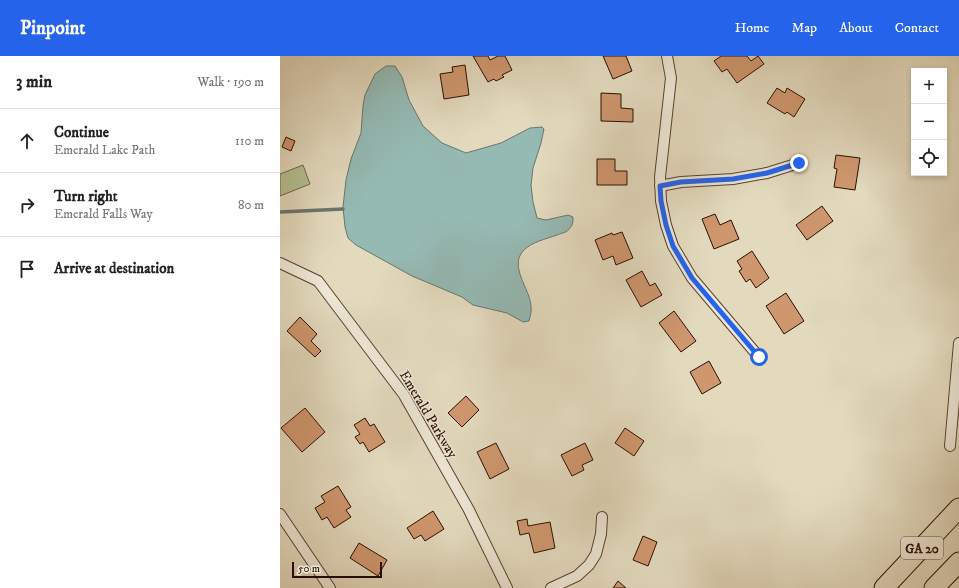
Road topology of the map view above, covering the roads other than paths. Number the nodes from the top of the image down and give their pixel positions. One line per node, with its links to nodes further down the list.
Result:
1 (667, 56): 3 (street)
2 (799, 163): 3 (street)
3 (660, 186): 6 (street)
4 (280, 264): 13 (street, Emerald Parkway)
5 (959, 343): 7 (street)
6 (759, 357)
7 (950, 446)
8 (959, 508): 15 (highway, GA 20)
9 (280, 514): 12 (street)
10 (602, 517): 14 (street)
11 (959, 562): 16 (highway, GA 20)
12 (330, 588)
13 (507, 588)
14 (551, 588)
15 (884, 588)
16 (934, 588)

